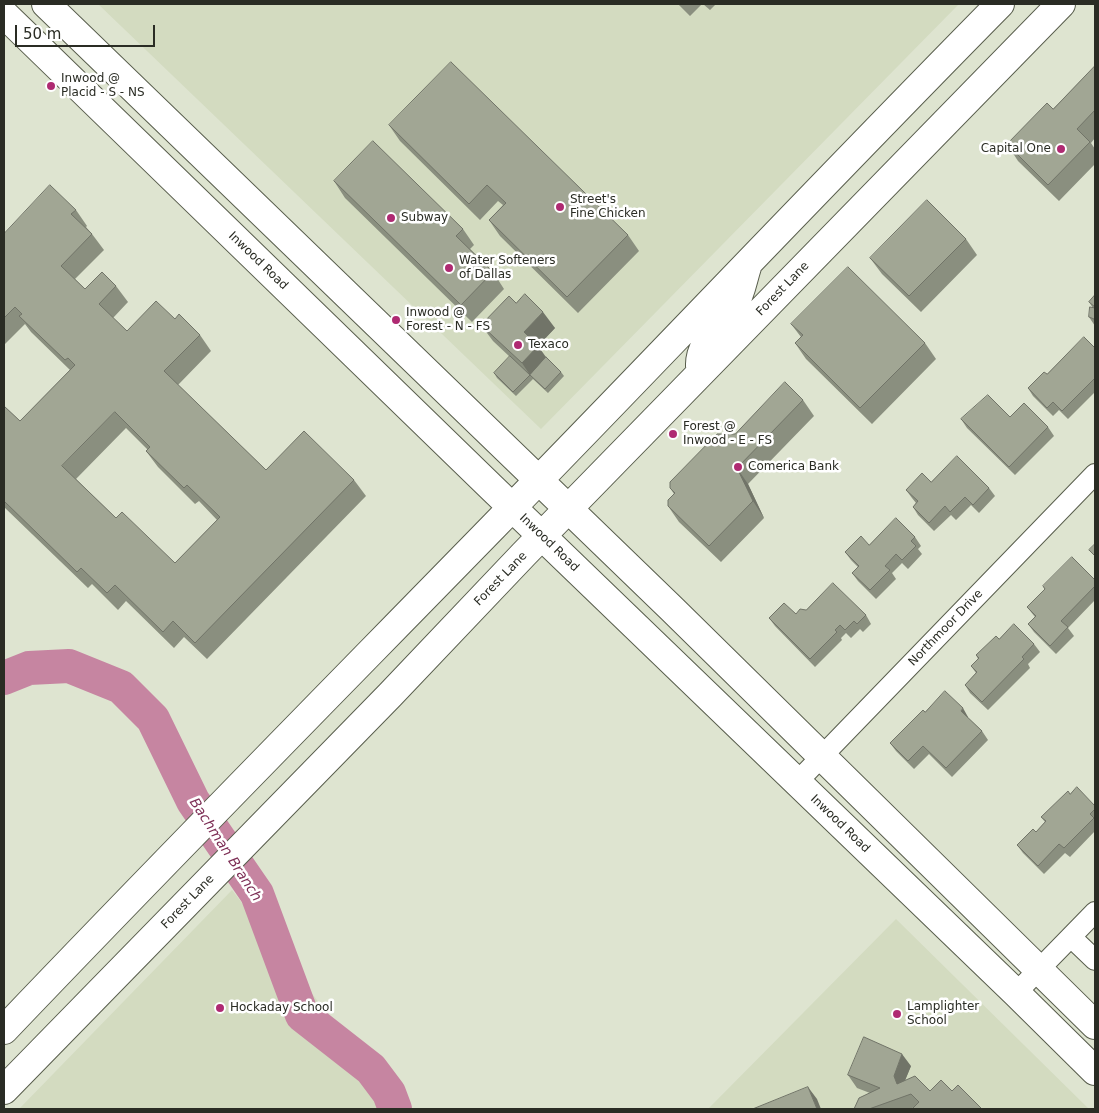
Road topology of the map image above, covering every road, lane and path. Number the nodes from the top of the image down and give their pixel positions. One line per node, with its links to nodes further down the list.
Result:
1 (46, 4): 5 (main road)
2 (1000, 4): 7 (main road)
3 (1061, 4): 8 (main road, Forest Lane)
4 (4, 14): 6 (main road, Inwood Road)
5 (136, 91): 6 (main road); 10 (main road)
6 (111, 118): 11 (main road, Inwood Road)
7 (816, 192): 8 (main road); 9 (main road)
8 (848, 222): 12 (main road, Forest Lane)
9 (749, 261): 12 (main road); 14 (main road)
10 (364, 312): 11 (main road); 14 (main road)
11 (338, 339): 15 (main road, Inwood Road)
12 (700, 374): 16 (main road, Forest Lane)
13 (1095, 474): 18 (street, Northmoor Drive)
14 (538, 480): 15 (main road); 16 (main road)
15 (512, 508): 17 (main road, Inwood Road); 26 (main road)
16 (569, 509): 17 (main road, Forest Lane); 18 (main road)
17 (542, 536): 19 (main road, Inwood Road); 28 (main road, Forest Lane)
18 (822, 756): 19 (street, Northmoor Drive); 23 (main road)
19 (797, 782): 24 (main road, Inwood Road)
20 (1095, 912): 21 (street)
21 (1071, 936): 22 (street); 23 (street)
22 (1095, 960)
23 (1038, 969): 24 (street); 25 (main road)
24 (1016, 993): 27 (main road, Inwood Road)
25 (1095, 1025)
26 (4, 1030)
27 (1095, 1071)
28 (4, 1090)

